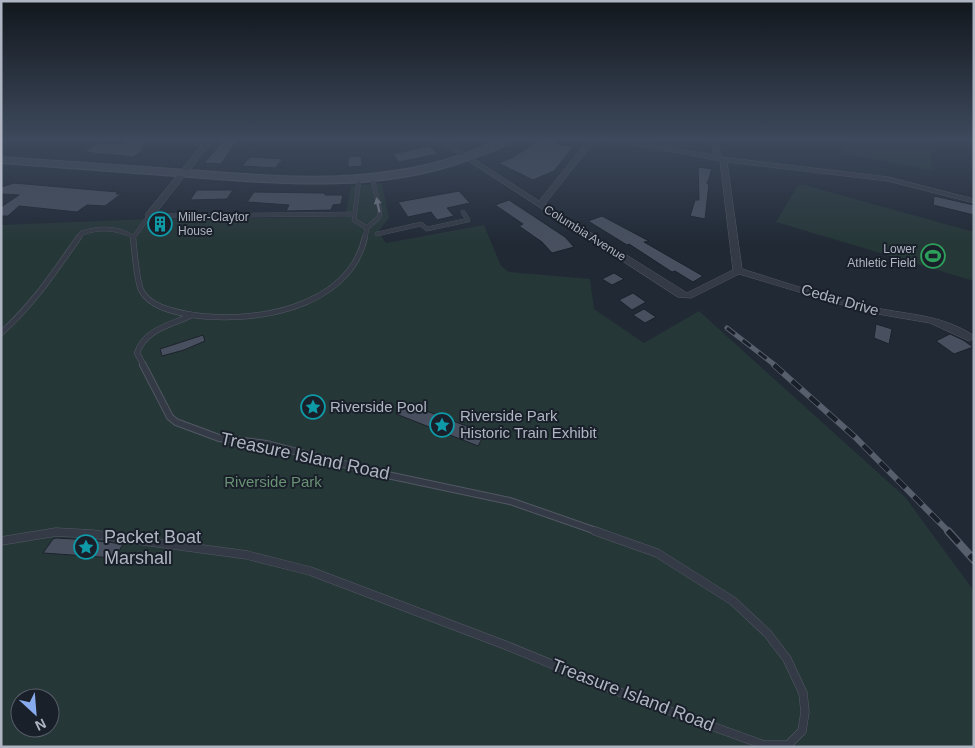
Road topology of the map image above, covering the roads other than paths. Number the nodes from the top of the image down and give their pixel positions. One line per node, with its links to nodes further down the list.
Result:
1 (184, 174): 8 (main road); 13 (street)
2 (391, 174): 7 (main road)
3 (492, 174): 10 (street, Columbia Avenue)
4 (564, 174): 10 (street)
5 (722, 174): 17 (street)
6 (851, 174): 9 (street)
7 (372, 177): 8 (main road); 14 (lane, one-way to 7)
8 (359, 178): 12 (lane)
9 (974, 202)
10 (540, 205): 17 (street, Columbia Avenue)
11 (463, 212): 15 (lane)
12 (353, 214): 13 (lane); 14 (lane)
13 (149, 216): 16 (lane)
14 (366, 228): 18 (lane)
15 (376, 234)
16 (133, 236): 18 (lane); 19 (lane)
17 (738, 271): 20 (street, Cedar Drive)
18 (192, 315): 21 (lane, Treasure Island Road)
19 (1, 333)
20 (969, 337)
21 (1, 542)

